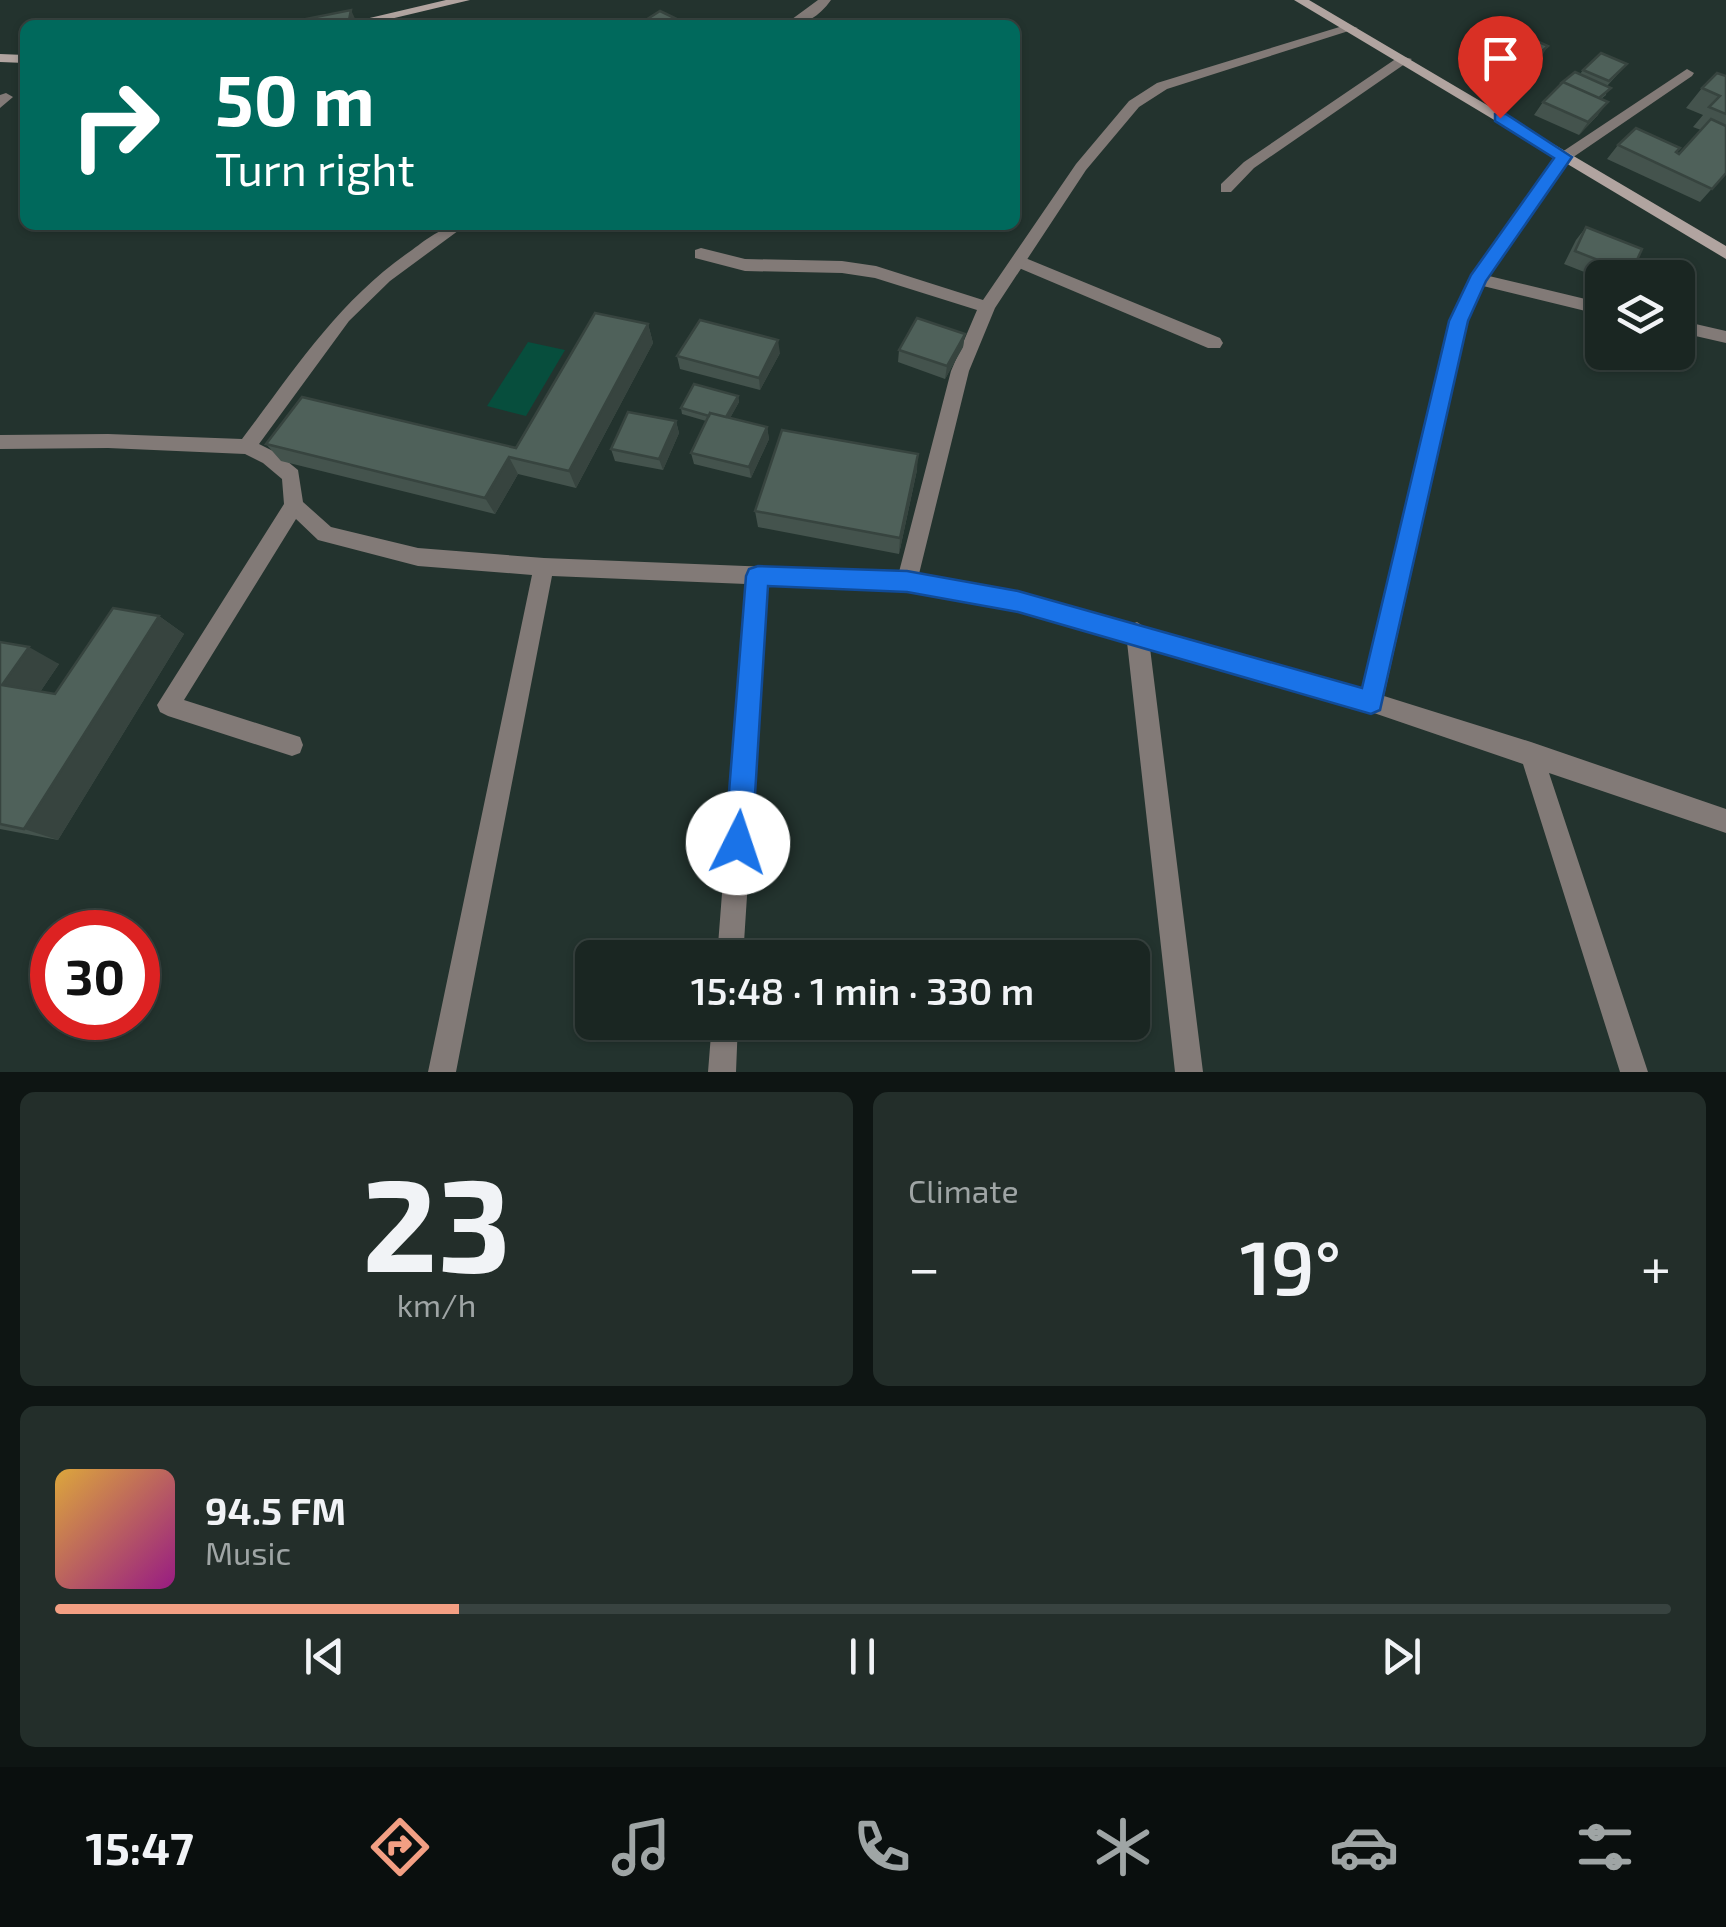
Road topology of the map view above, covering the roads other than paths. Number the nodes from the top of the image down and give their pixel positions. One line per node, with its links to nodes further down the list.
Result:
1 (464, 0): 4 (street)
2 (825, 0): 5 (street)
3 (1300, 0): 6 (street)
4 (370, 20)
5 (799, 20)
6 (1351, 28): 7 (street); 14 (street)
7 (1405, 59): 9 (street); 10 (street)
8 (1688, 73): 9 (street)
9 (1564, 157): 12 (street); 15 (street)
10 (1226, 188)
11 (451, 230): 22 (street)
12 (1726, 253)
13 (701, 254): 17 (street)
14 (1018, 261): 17 (street); 20 (street)
15 (1478, 279): 16 (street); 28 (street)
16 (1585, 305)
17 (987, 307): 26 (street)
18 (1695, 330): 19 (street)
19 (1726, 337)
20 (1214, 343)
21 (0, 442): 22 (street)
22 (247, 447): 23 (street)
23 (294, 506): 24 (street); 29 (street)
24 (544, 567): 25 (street); 34 (street)
25 (758, 576): 26 (street); 32 (street)
26 (907, 582): 27 (street)
27 (1137, 632): 28 (street); 36 (street)
28 (1371, 702): 30 (street)
29 (292, 744)
30 (1531, 753): 31 (street); 37 (street)
31 (1726, 821)
32 (731, 940)
33 (724, 1040): 35 (street)
34 (442, 1072)
35 (722, 1072)
36 (1189, 1072)
37 (1634, 1072)

